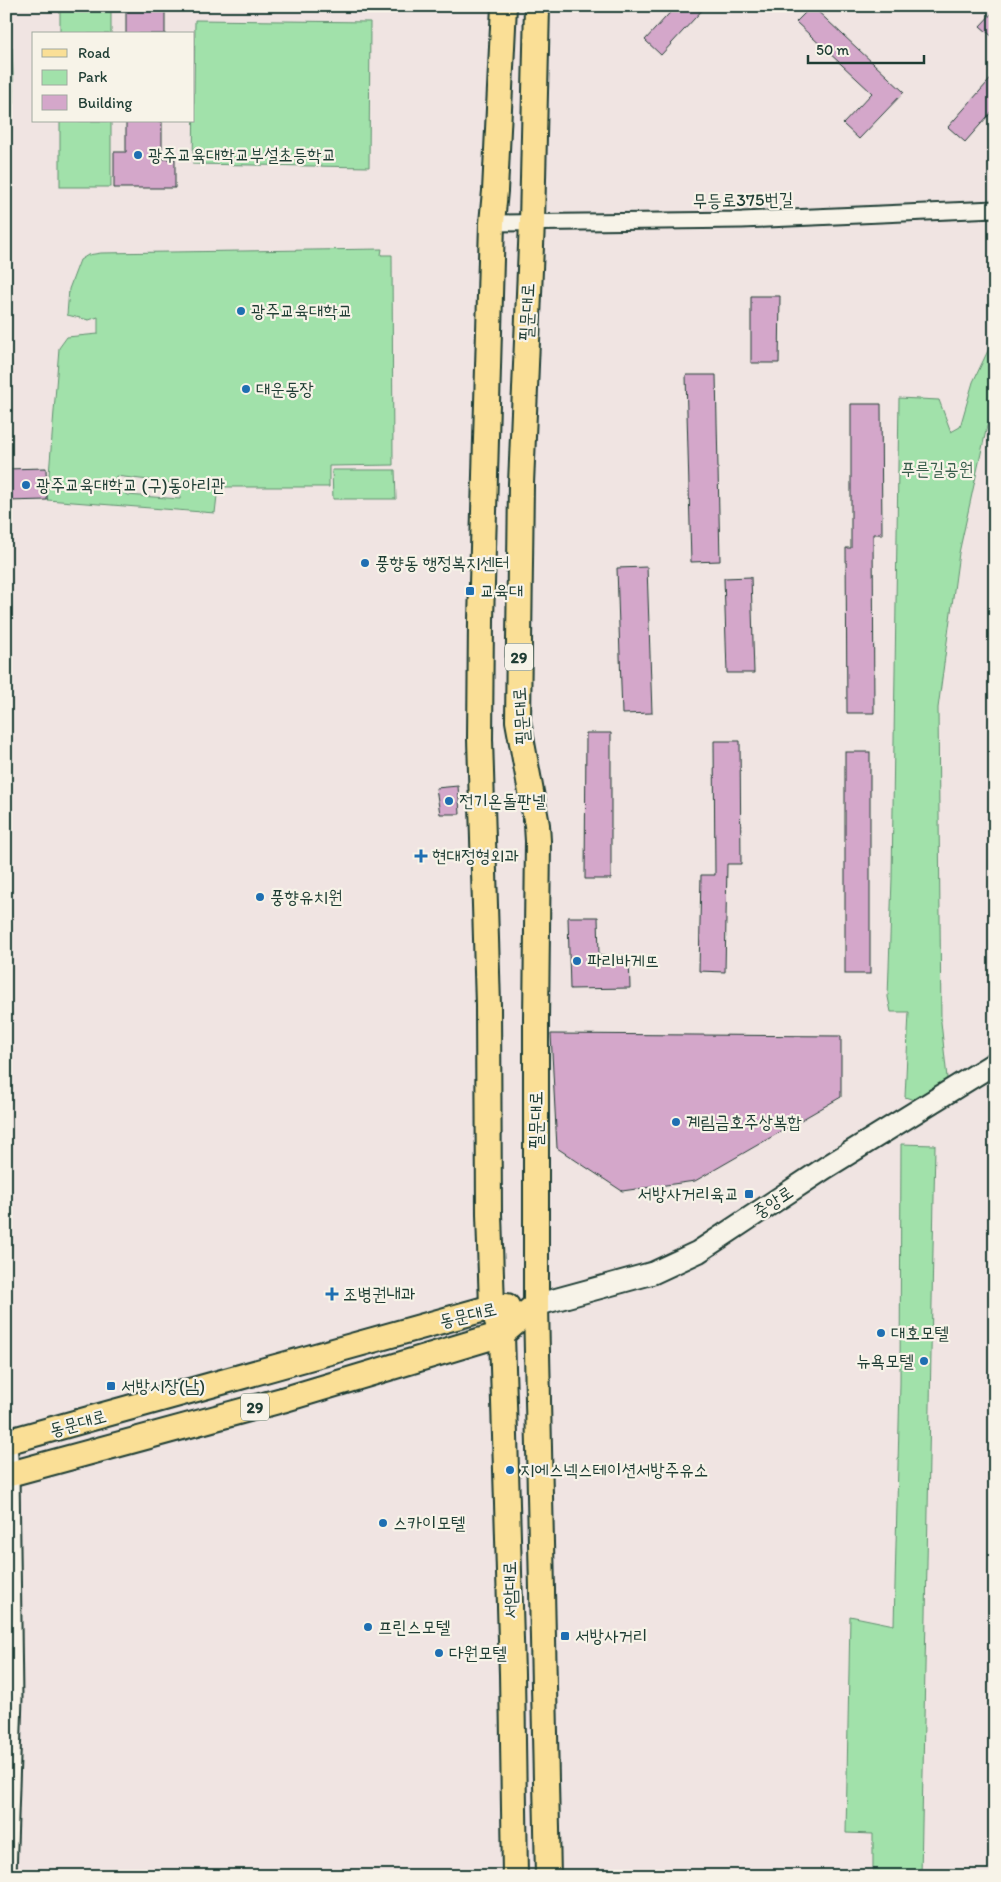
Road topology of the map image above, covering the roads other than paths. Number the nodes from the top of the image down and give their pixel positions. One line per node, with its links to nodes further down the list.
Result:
1 (504, 6): 5 (main road, 필문대로 / 29)
2 (537, 6): 4 (main road, 필문대로 / 29)
3 (995, 209): 4 (street, 무등로375번길)
4 (532, 222): 5 (street, 무등로375번길); 7 (main road, 필문대로 / 29)
5 (492, 224): 8 (main road, 필문대로 / 29)
6 (995, 1063): 7 (main road, 중앙로)
7 (536, 1306): 8 (main road, 동문대로); 9 (main road, 동문대로 / 29); 16 (main road, 서암대로)
8 (492, 1307): 9 (main road, 서암대로); 10 (main road, 동문대로 / 29)
9 (502, 1334): 11 (main road, 동문대로 / 29); 15 (main road, 서암대로)
10 (8, 1442): 11 (street)
11 (9, 1474): 13 (street)
12 (6, 1576): 13 (street)
13 (12, 1592): 14 (street)
14 (8, 1876)
15 (515, 1876)
16 (548, 1876)

